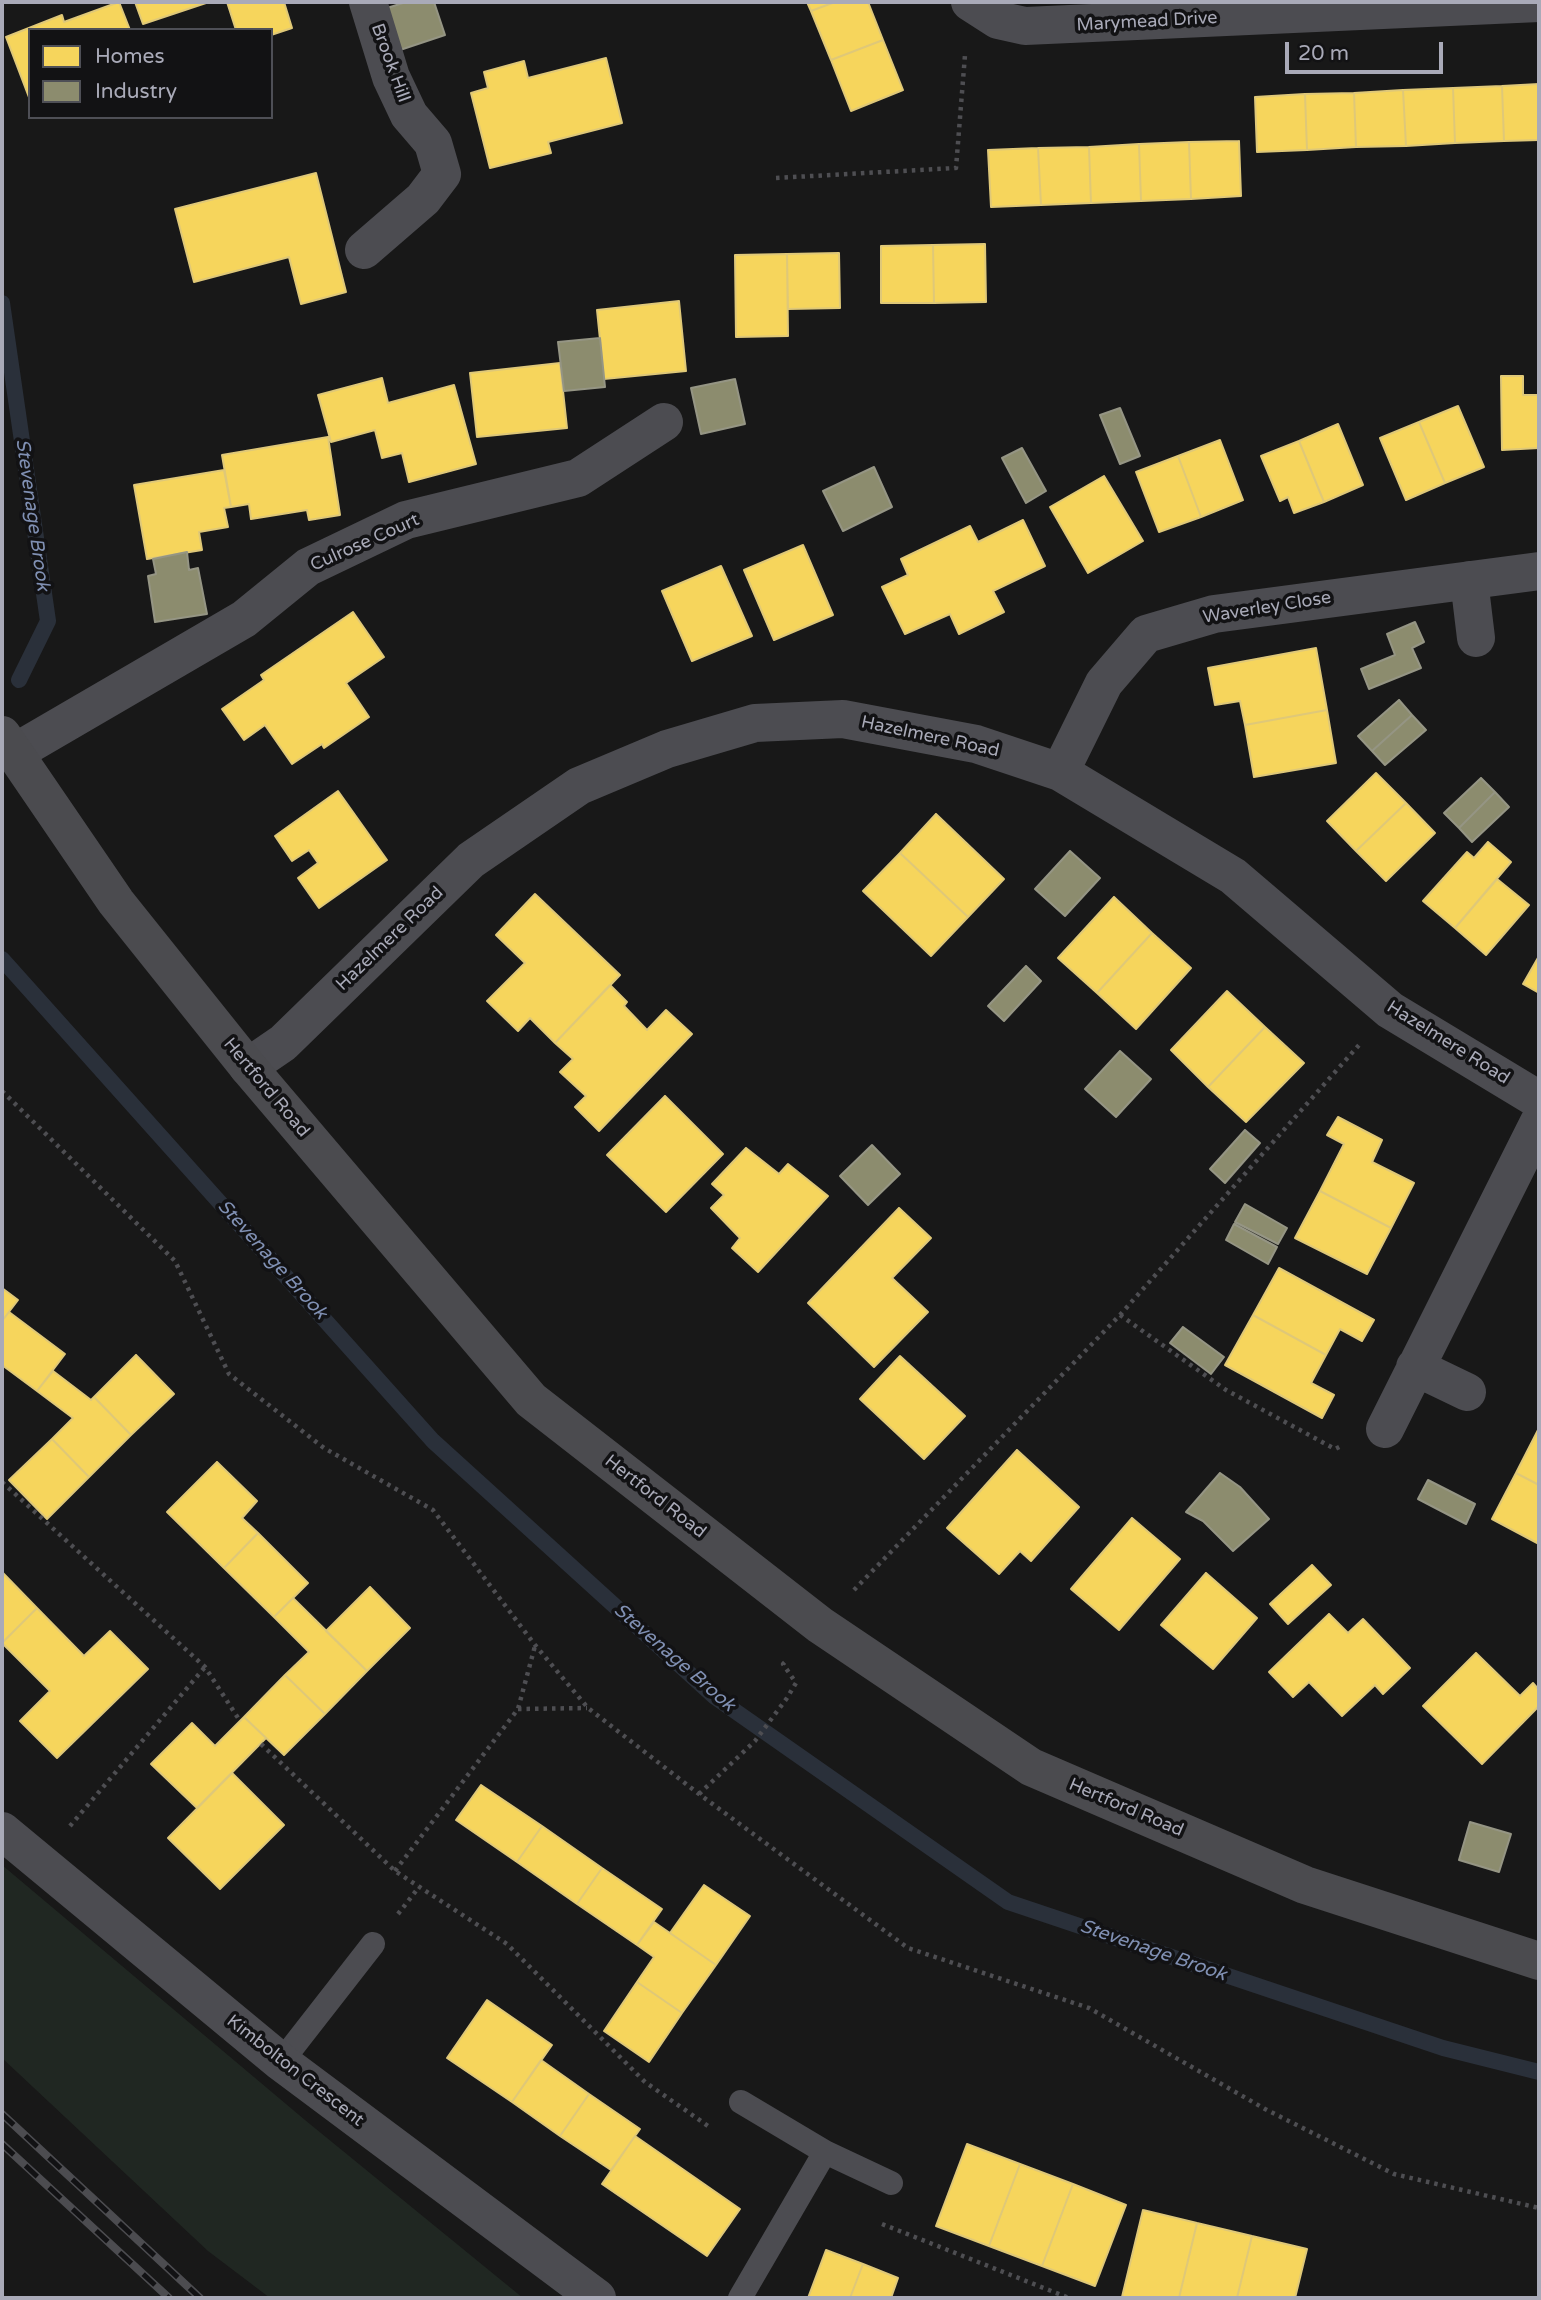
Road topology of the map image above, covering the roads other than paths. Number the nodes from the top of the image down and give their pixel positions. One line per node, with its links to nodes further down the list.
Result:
1 (368, 2): 4 (street, Brook Hill)
2 (971, 2): 3 (street, Marymead Drive)
3 (1539, 3)
4 (364, 250)
5 (664, 422): 9 (street, Culrose Court)
6 (1539, 571): 7 (street, Waverley Close)
7 (1469, 580): 8 (street); 10 (street, Waverley Close)
8 (1476, 638)
9 (8, 744): 11 (street, Hertford Road)
10 (1060, 772): 11 (street, Hazelmere Road); 12 (street, Hazelmere Road)
11 (248, 1067): 19 (street, Hertford Road)
12 (1539, 1100)
13 (1539, 1122): 14 (street)
14 (1415, 1367): 15 (street); 16 (street)
15 (1467, 1392)
16 (1385, 1429)
17 (2, 1831): 20 (street, Kimbolton Crescent)
18 (373, 1944): 20 (lane)
19 (1539, 1961)
20 (281, 2062): 24 (street, Kimbolton Crescent)
21 (741, 2102): 22 (lane)
22 (825, 2152): 23 (lane); 25 (lane)
23 (891, 2183)
24 (597, 2298)
25 (740, 2298)

